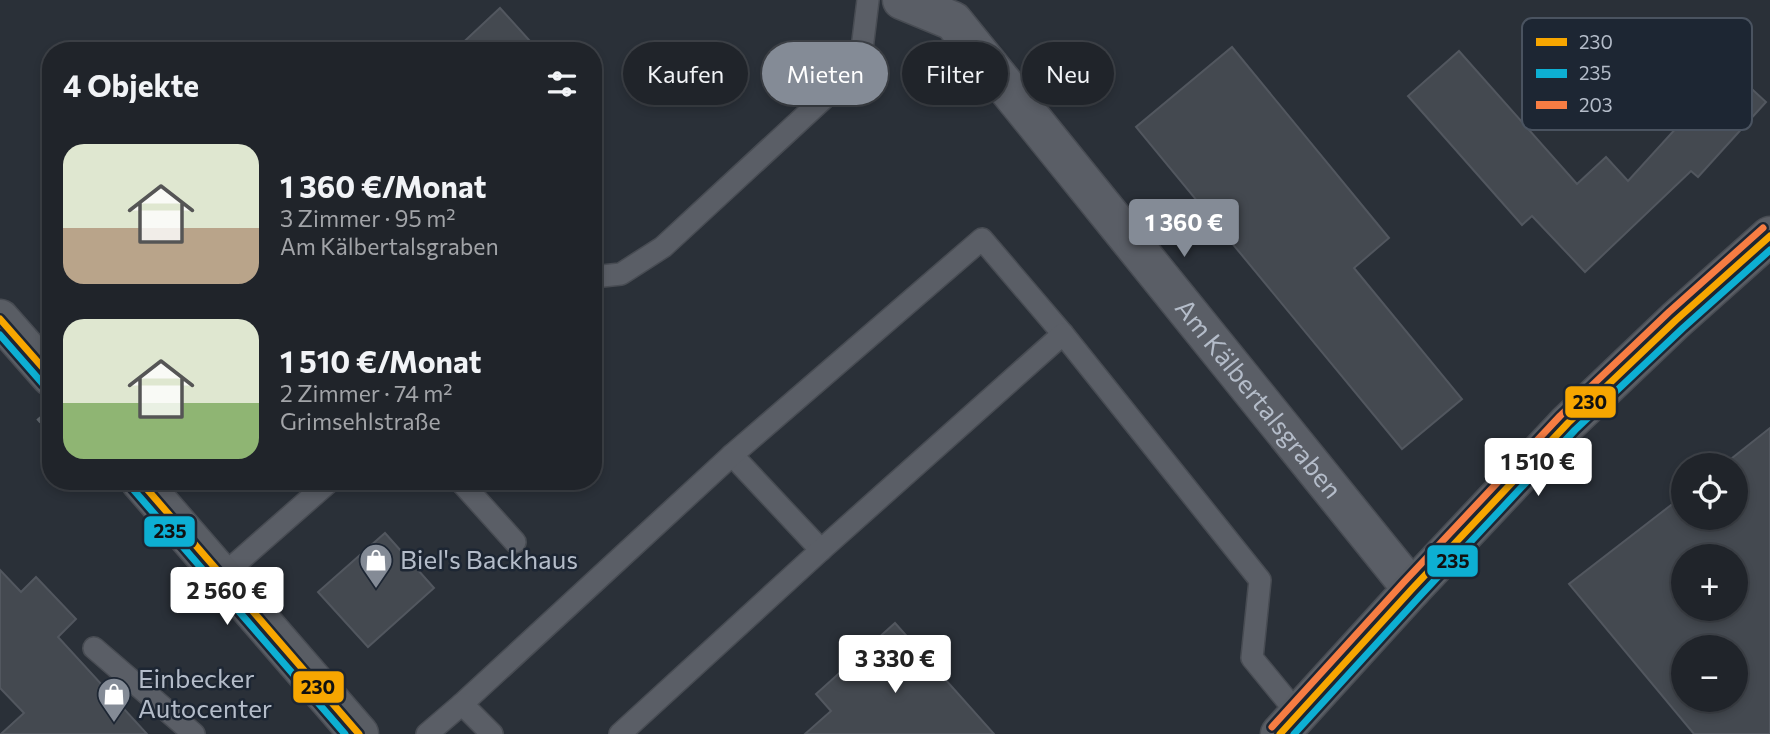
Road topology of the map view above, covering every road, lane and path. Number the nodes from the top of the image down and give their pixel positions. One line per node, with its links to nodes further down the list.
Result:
1 (868, 0): 4 (lane)
2 (902, 0): 15 (street, Am Kälbertalsgraben)
3 (1770, 236): 15 (main road)
4 (602, 276)
5 (0, 318): 7 (main road)
6 (1063, 334): 8 (lane); 13 (lane); 18 (lane)
7 (42, 367)
8 (732, 455): 13 (lane); 17 (lane)
9 (148, 490): 14 (main road)
10 (320, 490): 14 (lane)
11 (468, 490): 12 (lane)
12 (515, 542)
13 (821, 550): 19 (lane)
14 (222, 576): 21 (main road)
15 (1412, 589): 18 (main road)
16 (94, 648): 20 (lane)
17 (462, 704): 22 (lane); 23 (lane)
18 (1289, 724)
19 (625, 732)
20 (194, 734)
21 (359, 734)
22 (427, 734)
23 (492, 734)

